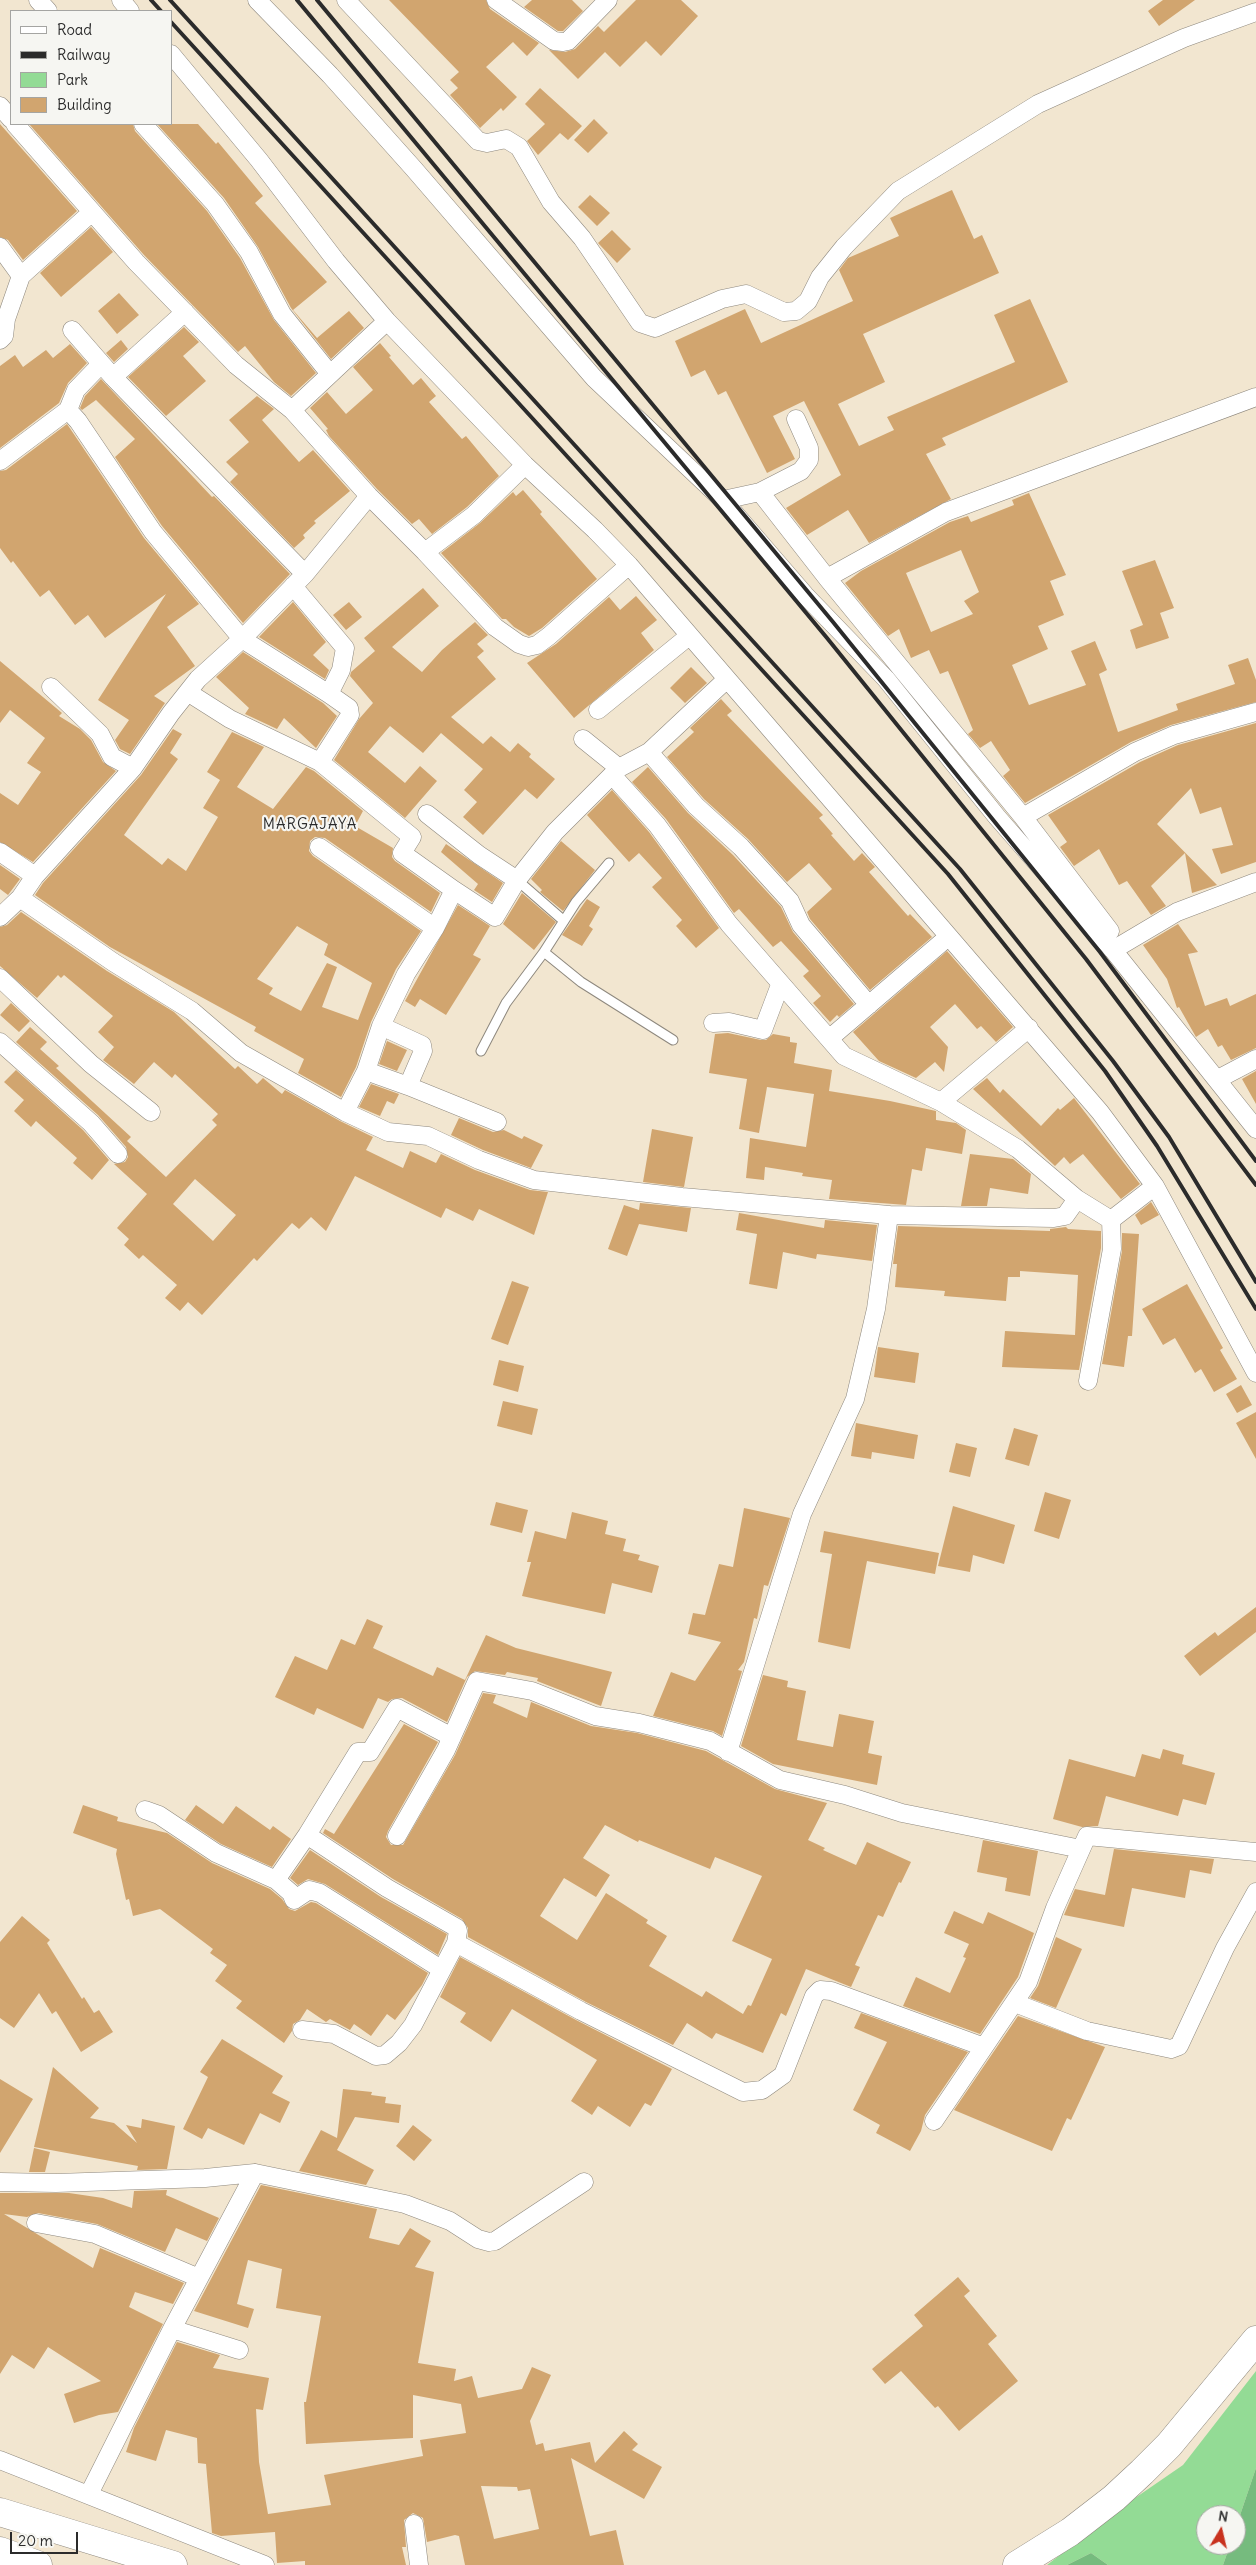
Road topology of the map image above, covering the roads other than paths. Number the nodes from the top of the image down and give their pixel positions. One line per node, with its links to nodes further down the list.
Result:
1 (38, 0): 7 (street)
2 (121, 0): 8 (street)
3 (257, 0): 33 (street)
4 (346, 0): 9 (street)
5 (496, 0): 6 (street)
6 (608, 0)
7 (47, 10)
8 (129, 10)
9 (1256, 12)
10 (172, 55): 19 (street)
11 (0, 106): 12 (street)
12 (10, 118)
13 (16, 125): 15 (street)
14 (144, 125): 23 (street)
15 (92, 212): 17 (street); 18 (street)
16 (0, 247): 17 (street)
17 (21, 276): 21 (street)
18 (185, 312): 24 (street); 27 (street)
19 (388, 320): 23 (street); 30 (street)
20 (72, 330): 22 (street)
21 (0, 340)
22 (101, 364): 24 (street); 26 (street)
23 (330, 374): 27 (street)
24 (113, 378): 37 (street)
25 (1256, 397): 36 (street)
26 (68, 410): 29 (street); 39 (street)
27 (292, 410): 32 (street)
28 (796, 419): 31 (street)
29 (0, 461)
30 (525, 465): 34 (street); 35 (street)
31 (760, 492): 33 (street); 36 (street)
32 (369, 496): 34 (street); 37 (street)
33 (723, 500): 65 (street)
34 (425, 552): 35 (street)
35 (629, 565): 38 (street)
36 (827, 578): 52 (street)
37 (299, 580): 39 (street); 43 (street)
38 (688, 636): 40 (street); 44 (street)
39 (242, 639): 42 (street); 43 (street)
40 (727, 679): 47 (street); 64 (street)
41 (51, 687): 49 (street)
42 (189, 693): 48 (street); 49 (street)
43 (329, 694): 48 (street)
44 (598, 710)
45 (1256, 712): 52 (street)
46 (583, 739): 50 (street)
47 (649, 752): 50 (street); 69 (street)
48 (320, 762): 59 (street)
49 (133, 768): 56 (street)
50 (616, 772): 57 (street); 68 (street)
51 (427, 814): 57 (street)
52 (1023, 817): 65 (street)
53 (319, 848): 63 (street)
54 (0, 852): 56 (street)
55 (609, 863): 62 (lane)
56 (35, 876): 60 (street)
57 (517, 880): 59 (street); 62 (lane)
58 (1256, 882): 65 (street)
59 (454, 890): 63 (street)
60 (20, 898): 61 (street); 83 (street)
61 (0, 917)
62 (564, 921): 66 (lane)
63 (435, 928): 71 (street)
64 (948, 937): 69 (street); 72 (street)
65 (1117, 948): 79 (street)
66 (544, 952): 74 (lane); 76 (lane)
67 (0, 978): 82 (street)
68 (780, 985): 70 (street); 73 (street)
69 (869, 1004): 73 (street)
70 (713, 1023)
71 (381, 1026): 78 (street); 80 (street)
72 (1029, 1028): 81 (street); 87 (street)
73 (830, 1038): 81 (street)
74 (673, 1040)
75 (0, 1042): 86 (street)
76 (480, 1051)
77 (1256, 1059): 79 (street)
78 (366, 1071): 80 (street); 83 (street)
79 (1218, 1079): 85 (street)
80 (408, 1086): 84 (street)
81 (941, 1102): 88 (street)
82 (151, 1112)
83 (345, 1112): 89 (street)
84 (497, 1122)
85 (1256, 1129)
86 (118, 1154)
87 (1155, 1186): 90 (street); 91 (street)
88 (1077, 1198): 89 (street); 90 (street)
89 (889, 1215): 94 (street)
90 (1111, 1220): 92 (street)
91 (1256, 1373)
92 (1088, 1381)
93 (452, 1737): 94 (street); 96 (street); 97 (street)
94 (728, 1752): 98 (street)
95 (145, 1810): 100 (street)
96 (307, 1835): 100 (street); 102 (street)
97 (398, 1836)
98 (1081, 1849): 99 (street); 104 (street)
99 (1256, 1852)
100 (276, 1880): 103 (street)
101 (1256, 1892): 104 (street)
102 (456, 1943): 103 (street); 106 (street)
103 (441, 1969): 105 (street)
104 (1015, 2003): 106 (street)
105 (302, 2030)
106 (984, 2047): 107 (street)
107 (934, 2121)
108 (255, 2173): 109 (street); 110 (street); 112 (street)
109 (0, 2182)
110 (584, 2182)
111 (36, 2223): 112 (street)
112 (199, 2278): 113 (street)
113 (172, 2329): 115 (street); 117 (street)
114 (1256, 2340): 125 (highway)
115 (239, 2350)
116 (0, 2460): 117 (street)
117 (89, 2494): 123 (street)
118 (0, 2512): 122 (highway)
119 (414, 2524): 124 (street)
120 (0, 2551): 121 (highway)
121 (38, 2565)
122 (173, 2565)
123 (265, 2565)
124 (419, 2565)
125 (1017, 2565)

